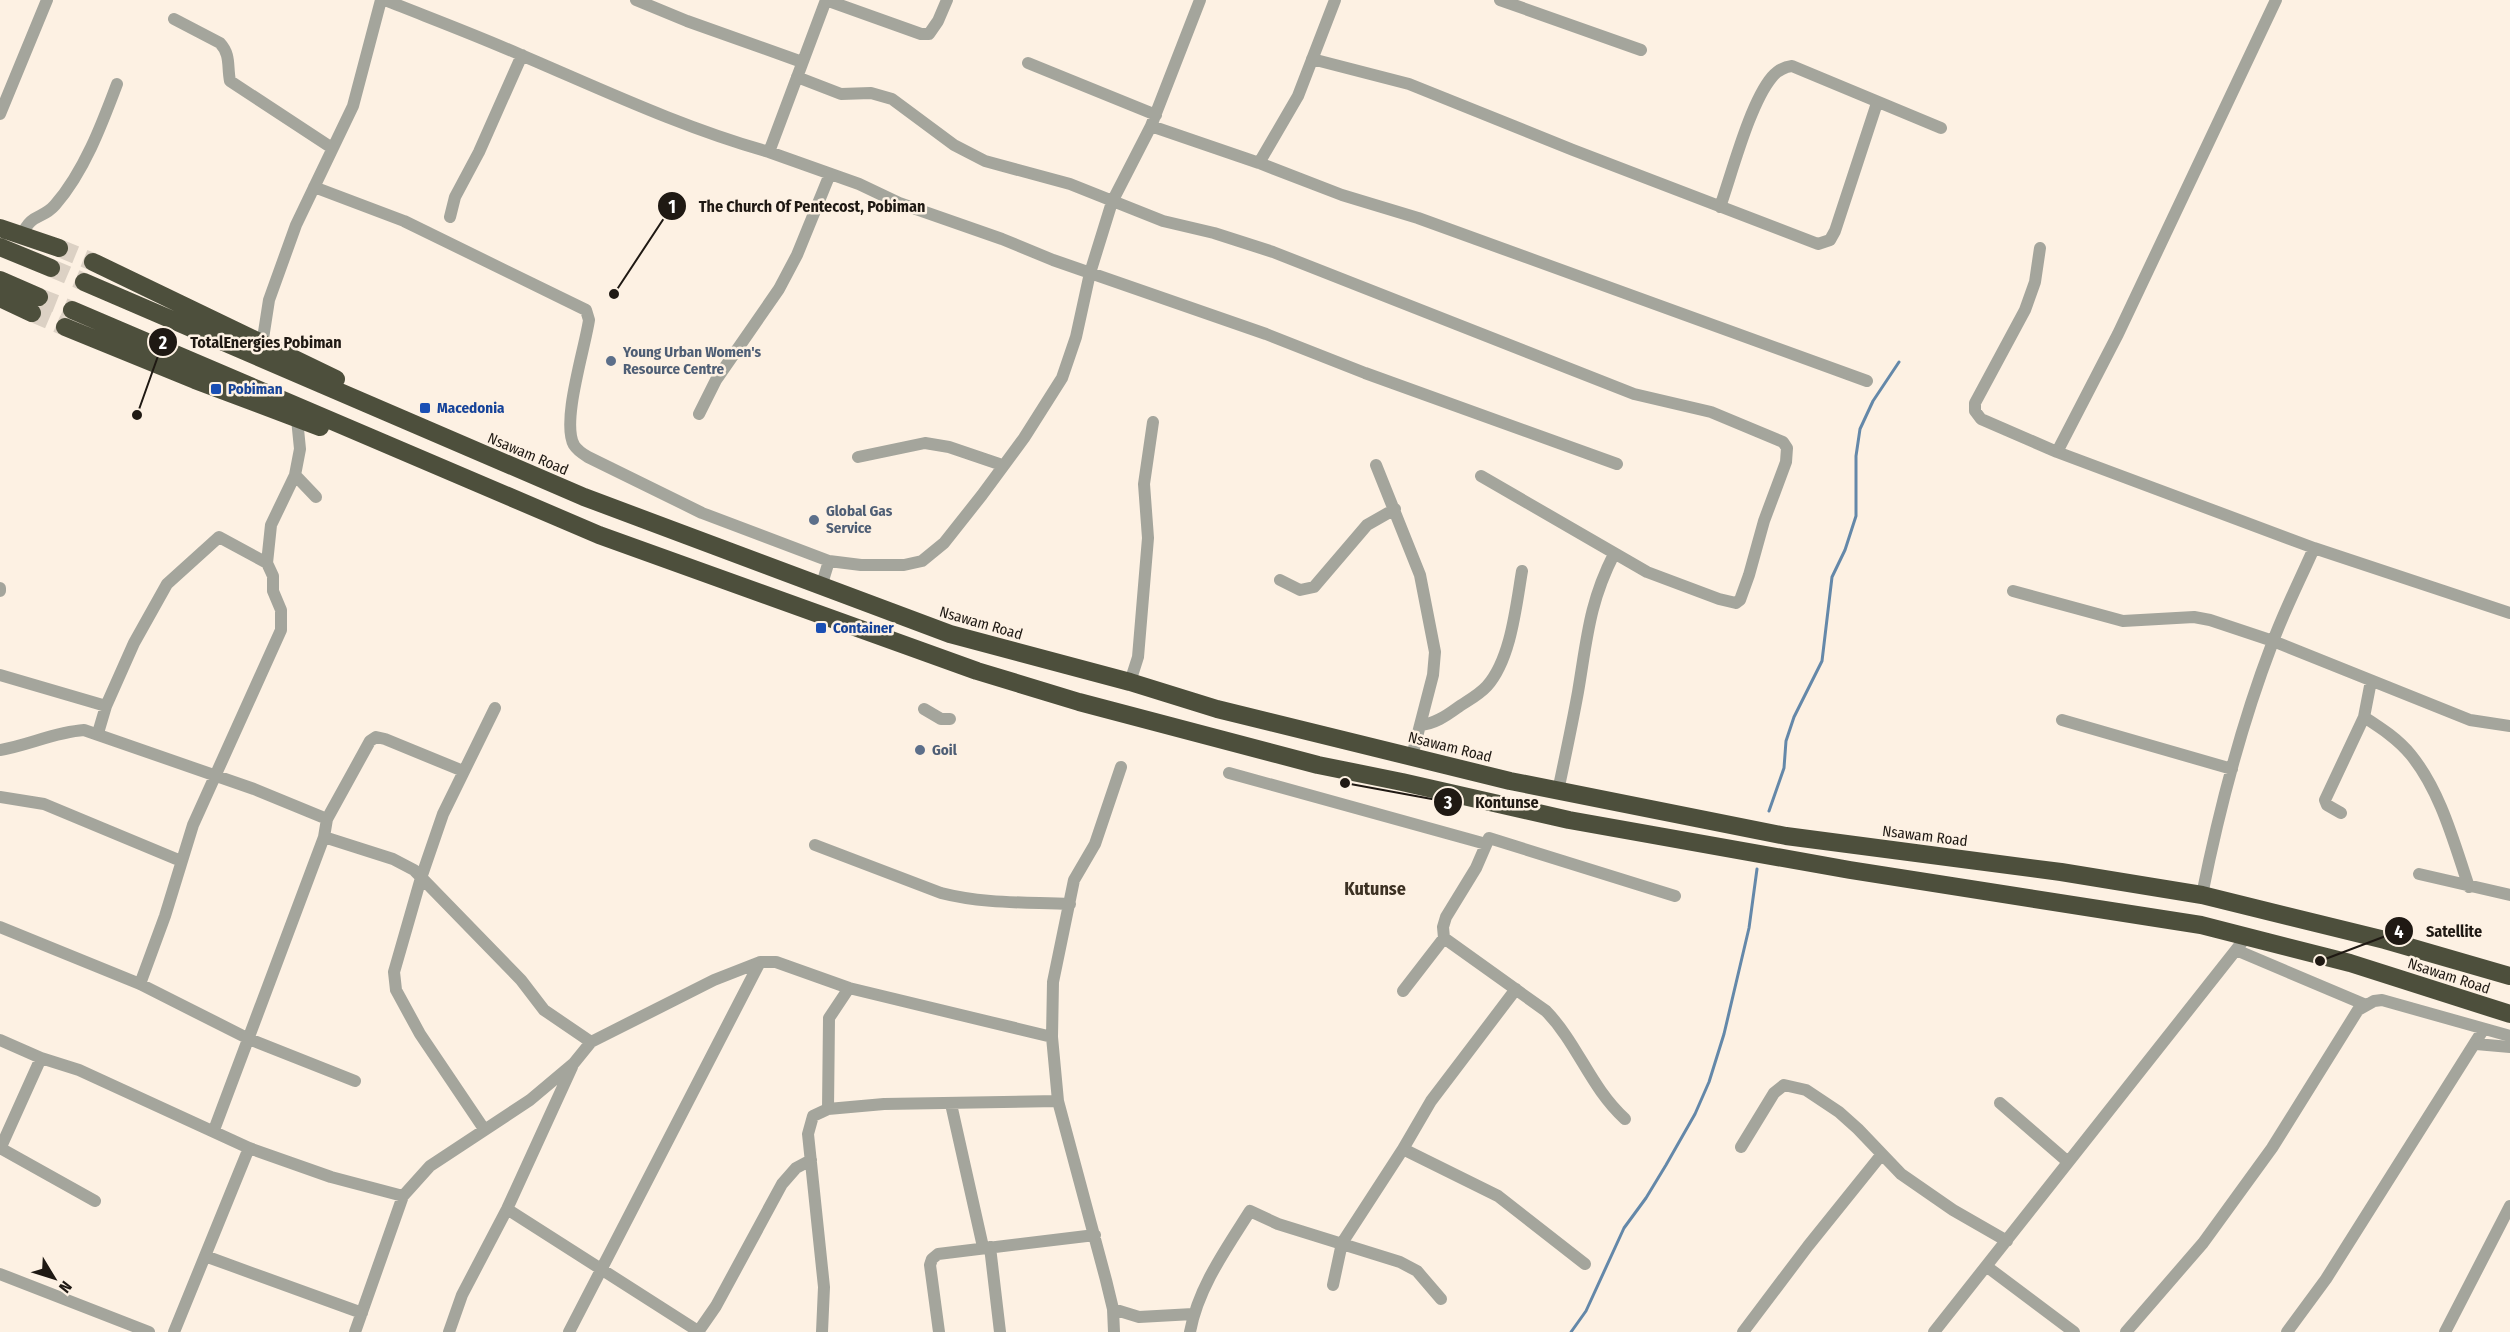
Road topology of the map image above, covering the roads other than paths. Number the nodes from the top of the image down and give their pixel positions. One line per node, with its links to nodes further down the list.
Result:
1 (47, 0): 19 (street)
2 (383, 0): 12 (street); 22 (street)
3 (636, 0): 14 (street)
4 (826, 0): 5 (street); 14 (street)
5 (947, 0)
6 (1199, 0): 20 (street)
7 (1335, 0): 13 (street)
8 (1500, 0): 11 (street)
9 (2276, 0): 47 (street)
10 (174, 19): 22 (street)
11 (1641, 50)
12 (522, 55): 23 (street); 29 (street)
13 (1312, 59): 24 (street); 28 (street)
14 (802, 62): 16 (street)
15 (1028, 63): 20 (street)
16 (797, 77): 23 (street); 27 (street)
17 (117, 84): 31 (street)
18 (1877, 103): 21 (street); 28 (street); 28 (street)
19 (0, 114)
20 (1154, 120): 24 (street); 27 (street)
21 (1941, 128)
22 (332, 148): 26 (street)
23 (769, 152): 25 (street)
24 (1259, 163): 42 (street)
25 (830, 174): 37 (street); 43 (street)
26 (314, 187): 41 (street); 59 (street)
27 (1112, 202): 37 (street); 58 (street)
28 (1720, 207)
29 (450, 217)
30 (0, 228): 31 (highway)
31 (22, 235): 33 (highway)
32 (0, 247): 36 (highway)
33 (59, 248)
34 (2040, 248): 47 (street)
35 (93, 262): 41 (highway, Nsawam Road)
36 (51, 268)
37 (1090, 273): 50 (street); 51 (street)
38 (0, 280): 40 (highway)
39 (84, 282): 46 (highway, Nsawam Road)
40 (0, 298)
41 (262, 345): 46 (highway, Nsawam Road)
42 (1867, 381)
43 (699, 414)
44 (297, 419): 49 (highway, Nsawam Road); 49 (highway, Nsawam Road); 53 (street)
45 (1154, 422): 69 (street)
46 (415, 425): 63 (highway, Nsawam Road)
47 (2057, 452): 57 (street)
48 (858, 457): 51 (street)
49 (434, 463): 90 (highway, Nsawam Road)
50 (1617, 464)
51 (1002, 465): 59 (street)
52 (1376, 465): 56 (street)
53 (296, 475): 55 (street); 60 (street)
54 (1481, 476): 58 (street)
55 (316, 497)
56 (1395, 509): 62 (street); 76 (street)
57 (2314, 548): 65 (street); 66 (street)
58 (1614, 554): 86 (street)
59 (829, 561): 63 (street)
60 (267, 563): 70 (street); 85 (street)
61 (1522, 571): 76 (street)
62 (1280, 580)
63 (821, 587): 69 (highway, Nsawam Road)
64 (2013, 591): 66 (street)
65 (2510, 614)
66 (2273, 641): 68 (street); 82 (street)
67 (0, 675): 70 (street)
68 (2371, 681): 73 (street); 77 (street)
69 (1130, 682): 80 (highway, Nsawam Road)
70 (106, 706): 78 (street)
71 (495, 708): 83 (street)
72 (924, 709): 74 (street)
73 (2364, 717): 88 (street); 97 (street)
74 (950, 719)
75 (2062, 720): 82 (street)
76 (1420, 725): 80 (street)
77 (2510, 726)
78 (98, 734): 79 (street); 85 (street)
79 (0, 750)
80 (1412, 756): 86 (highway, Nsawam Road)
81 (1121, 766): 101 (street)
82 (2232, 769): 98 (street)
83 (464, 771): 89 (street); 96 (street)
84 (1229, 773): 92 (street)
85 (214, 775): 89 (street); 94 (street)
86 (1567, 793): 90 (highway); 98 (highway, Nsawam Road)
87 (0, 798): 94 (street)
88 (2341, 813)
89 (327, 819): 91 (street)
90 (1569, 820): 104 (highway, Nsawam Road)
91 (324, 837): 96 (street); 116 (street)
92 (1486, 844): 100 (street); 103 (street)
93 (815, 845): 101 (street)
94 (181, 861): 107 (street)
95 (2419, 874): 97 (street)
96 (421, 878): 118 (street); 129 (street)
97 (2469, 887): 99 (street)
98 (2202, 895): 106 (highway, Nsawam Road)
99 (2510, 895)
100 (1675, 896)
101 (1070, 904): 115 (street)
102 (0, 927): 107 (street)
103 (1444, 938): 109 (street); 110 (street)
104 (2241, 943): 111 (street); 112 (highway, Nsawam Road); 137 (street)
105 (760, 962): 108 (street); 118 (street); 149 (street)
106 (2510, 976)
107 (140, 984): 116 (street)
108 (849, 988): 115 (street); 127 (street)
109 (1516, 989): 128 (street); 134 (street)
110 (1403, 991)
111 (2366, 1005): 113 (street); 170 (street)
112 (2510, 1014)
113 (2484, 1030): 114 (street); 119 (street)
114 (2510, 1036)
115 (1052, 1037): 124 (street)
116 (249, 1039): 123 (street); 130 (street)
117 (0, 1040): 121 (street)
118 (591, 1042): 122 (street)
119 (2476, 1044): 120 (street); 171 (street)
120 (2510, 1047)
121 (41, 1058): 130 (street); 133 (street)
122 (574, 1063): 129 (street); 141 (street)
123 (356, 1081)
124 (1058, 1101): 126 (street); 142 (street)
125 (2000, 1103): 137 (street)
126 (951, 1104): 127 (street); 145 (street)
127 (828, 1109): 136 (street)
128 (1625, 1119)
129 (484, 1129): 138 (street)
130 (214, 1130): 132 (street)
131 (1741, 1147): 135 (street)
132 (249, 1148): 138 (street); 146 (street)
133 (0, 1149): 139 (street)
134 (1403, 1149): 144 (street); 147 (street)
135 (1882, 1154): 143 (street); 167 (street)
136 (811, 1160): 161 (street); 162 (street)
137 (2068, 1162): 143 (street)
138 (403, 1196): 154 (street)
139 (95, 1201)
140 (2510, 1206): 172 (street)
141 (507, 1209): 149 (street); 159 (street)
142 (1095, 1235): 145 (street); 153 (street)
143 (2007, 1241): 148 (street)
144 (1342, 1243): 151 (street); 152 (street); 155 (street)
145 (987, 1247): 163 (street); 164 (street)
146 (205, 1256): 154 (street); 157 (street)
147 (1585, 1264)
148 (1986, 1266): 168 (street); 169 (street)
149 (603, 1269): 160 (street); 161 (street)
150 (0, 1274): 156 (street)
151 (1333, 1285)
152 (1442, 1299)
153 (1113, 1310): 155 (street); 165 (street)
154 (362, 1313): 158 (street)
155 (1193, 1314): 166 (street)
156 (149, 1332)
157 (174, 1332)
158 (355, 1332)
159 (449, 1332)
160 (569, 1332)
161 (698, 1332)
162 (822, 1332)
163 (939, 1332)
164 (1000, 1332)
165 (1114, 1332)
166 (1190, 1332)
167 (1743, 1332)
168 (1934, 1332)
169 (2074, 1332)
170 (2126, 1332)
171 (2288, 1332)
172 (2445, 1332)

